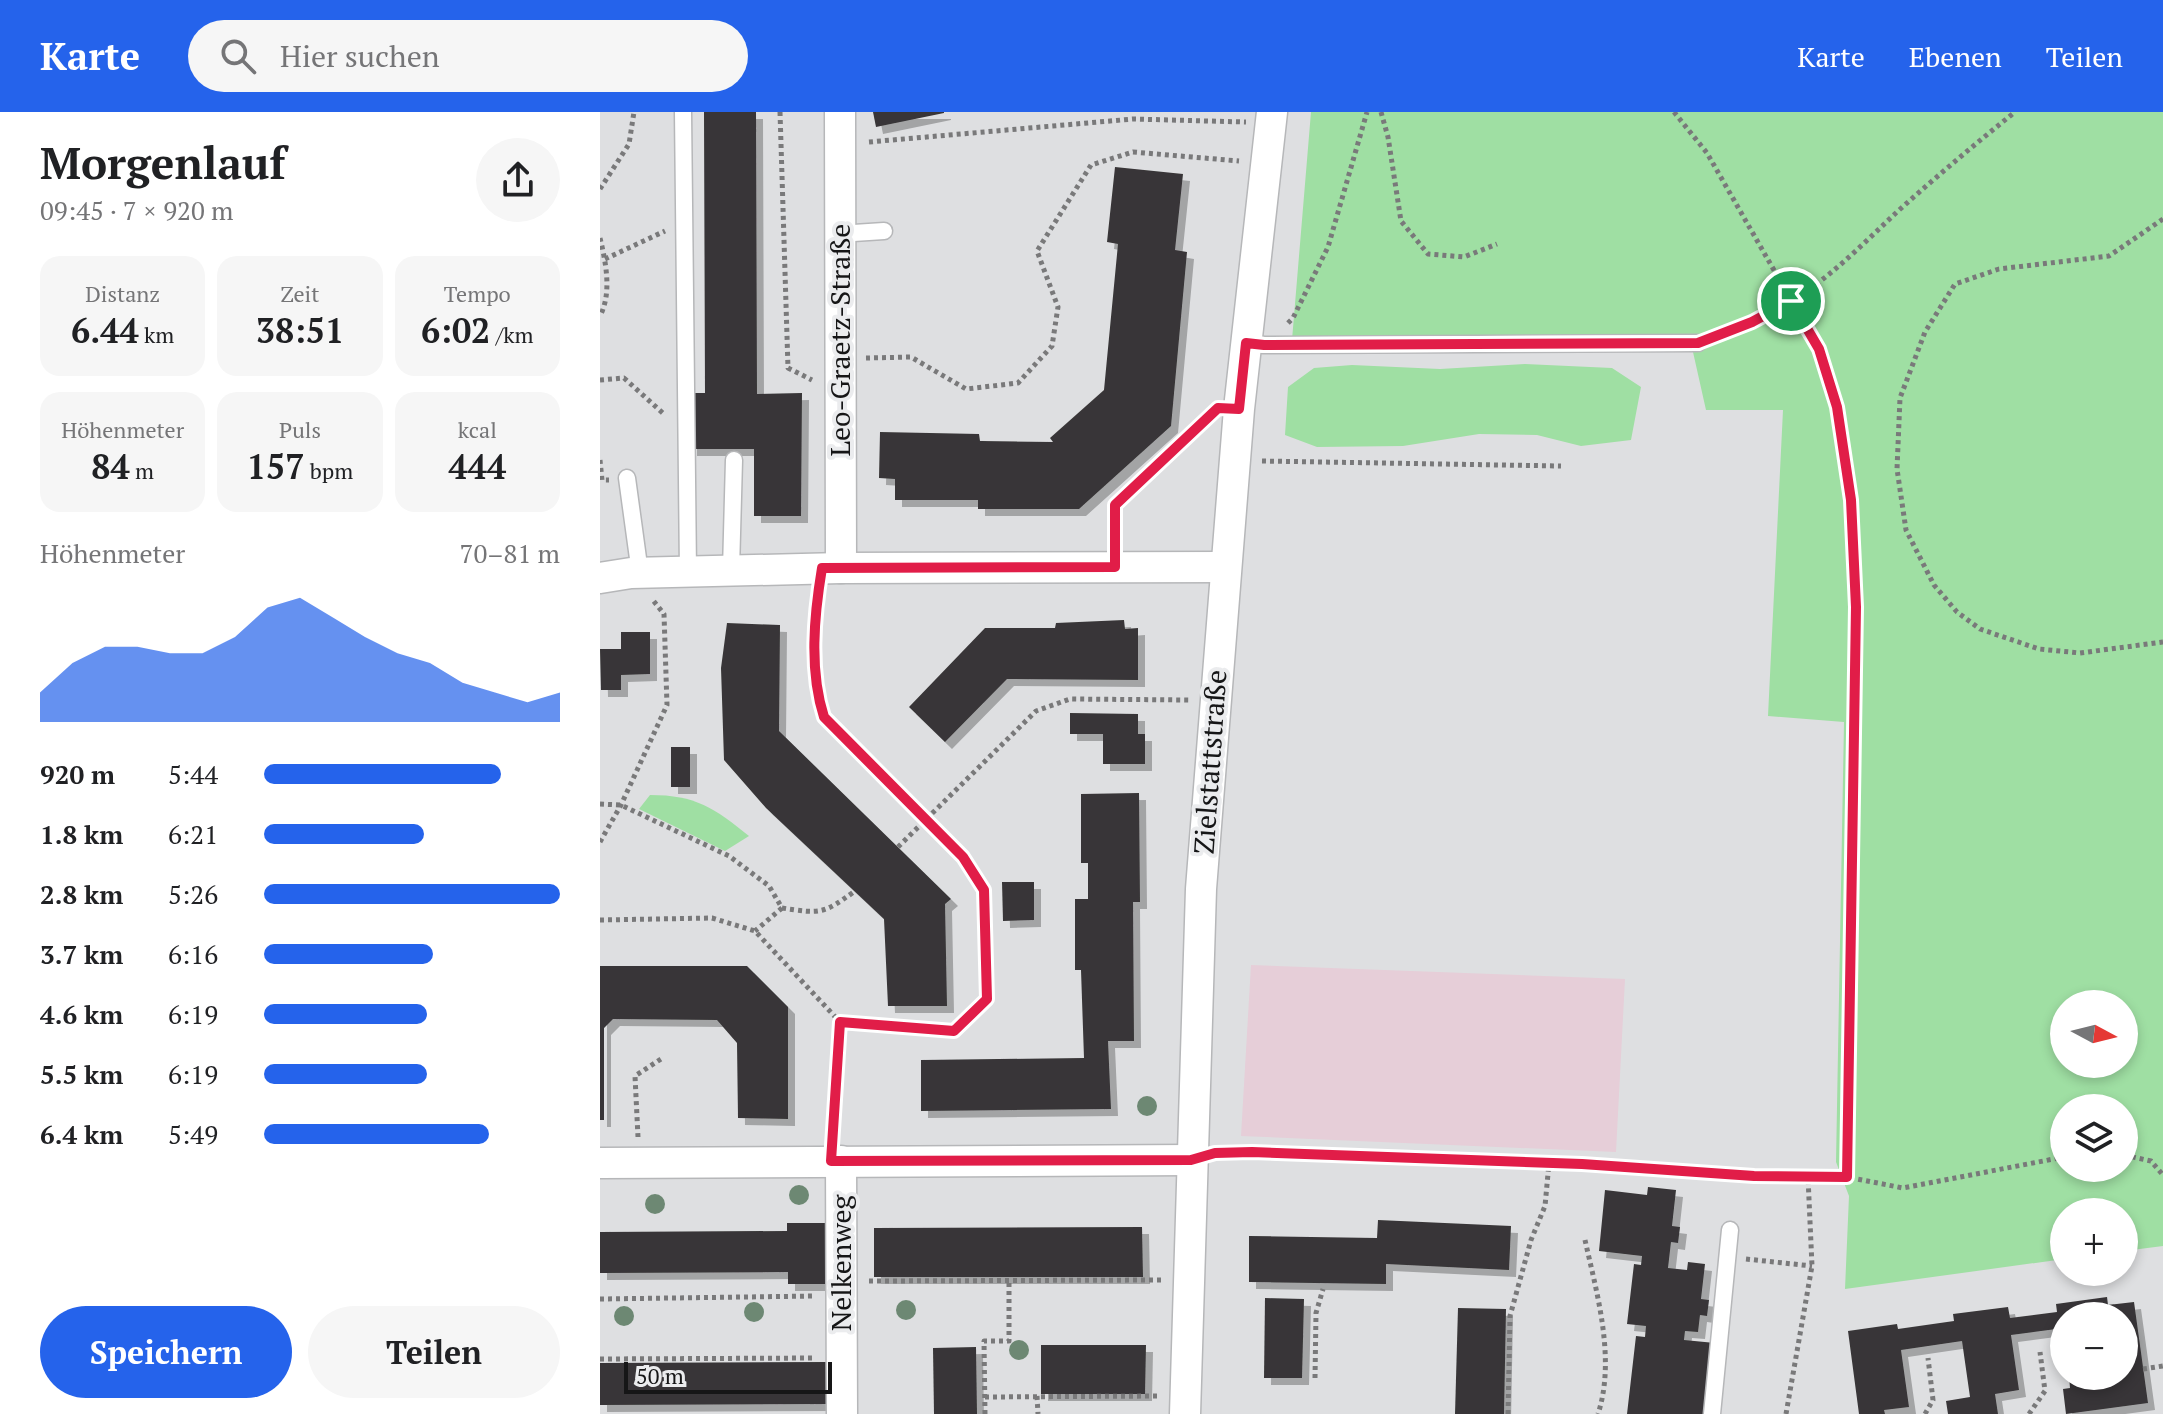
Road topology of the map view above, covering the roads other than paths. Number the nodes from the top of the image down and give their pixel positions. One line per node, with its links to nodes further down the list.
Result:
1 (683, 112): 13 (lane)
2 (840, 112): 5 (street, Leo-Graetz-Straße)
3 (1271, 118): 7 (street, Zielstattstraße)
4 (884, 231): 5 (lane)
5 (838, 234): 11 (street, Leo-Graetz-Straße)
6 (1698, 343): 7 (lane)
7 (1255, 344): 10 (street, Zielstattstraße)
8 (734, 460): 12 (lane)
9 (627, 478): 14 (lane)
10 (1225, 567): 11 (street); 16 (street, Zielstattstraße)
11 (831, 568): 12 (street)
12 (731, 570): 13 (street)
13 (688, 572): 14 (street)
14 (636, 573): 15 (street)
15 (600, 578)
16 (1191, 1160): 17 (street); 20 (street, Zielstattstraße)
17 (836, 1161): 18 (street); 21 (street, Nelkenweg)
18 (600, 1163)
19 (1730, 1230): 22 (lane)
20 (1175, 1405)
21 (842, 1414)
22 (1712, 1414)

